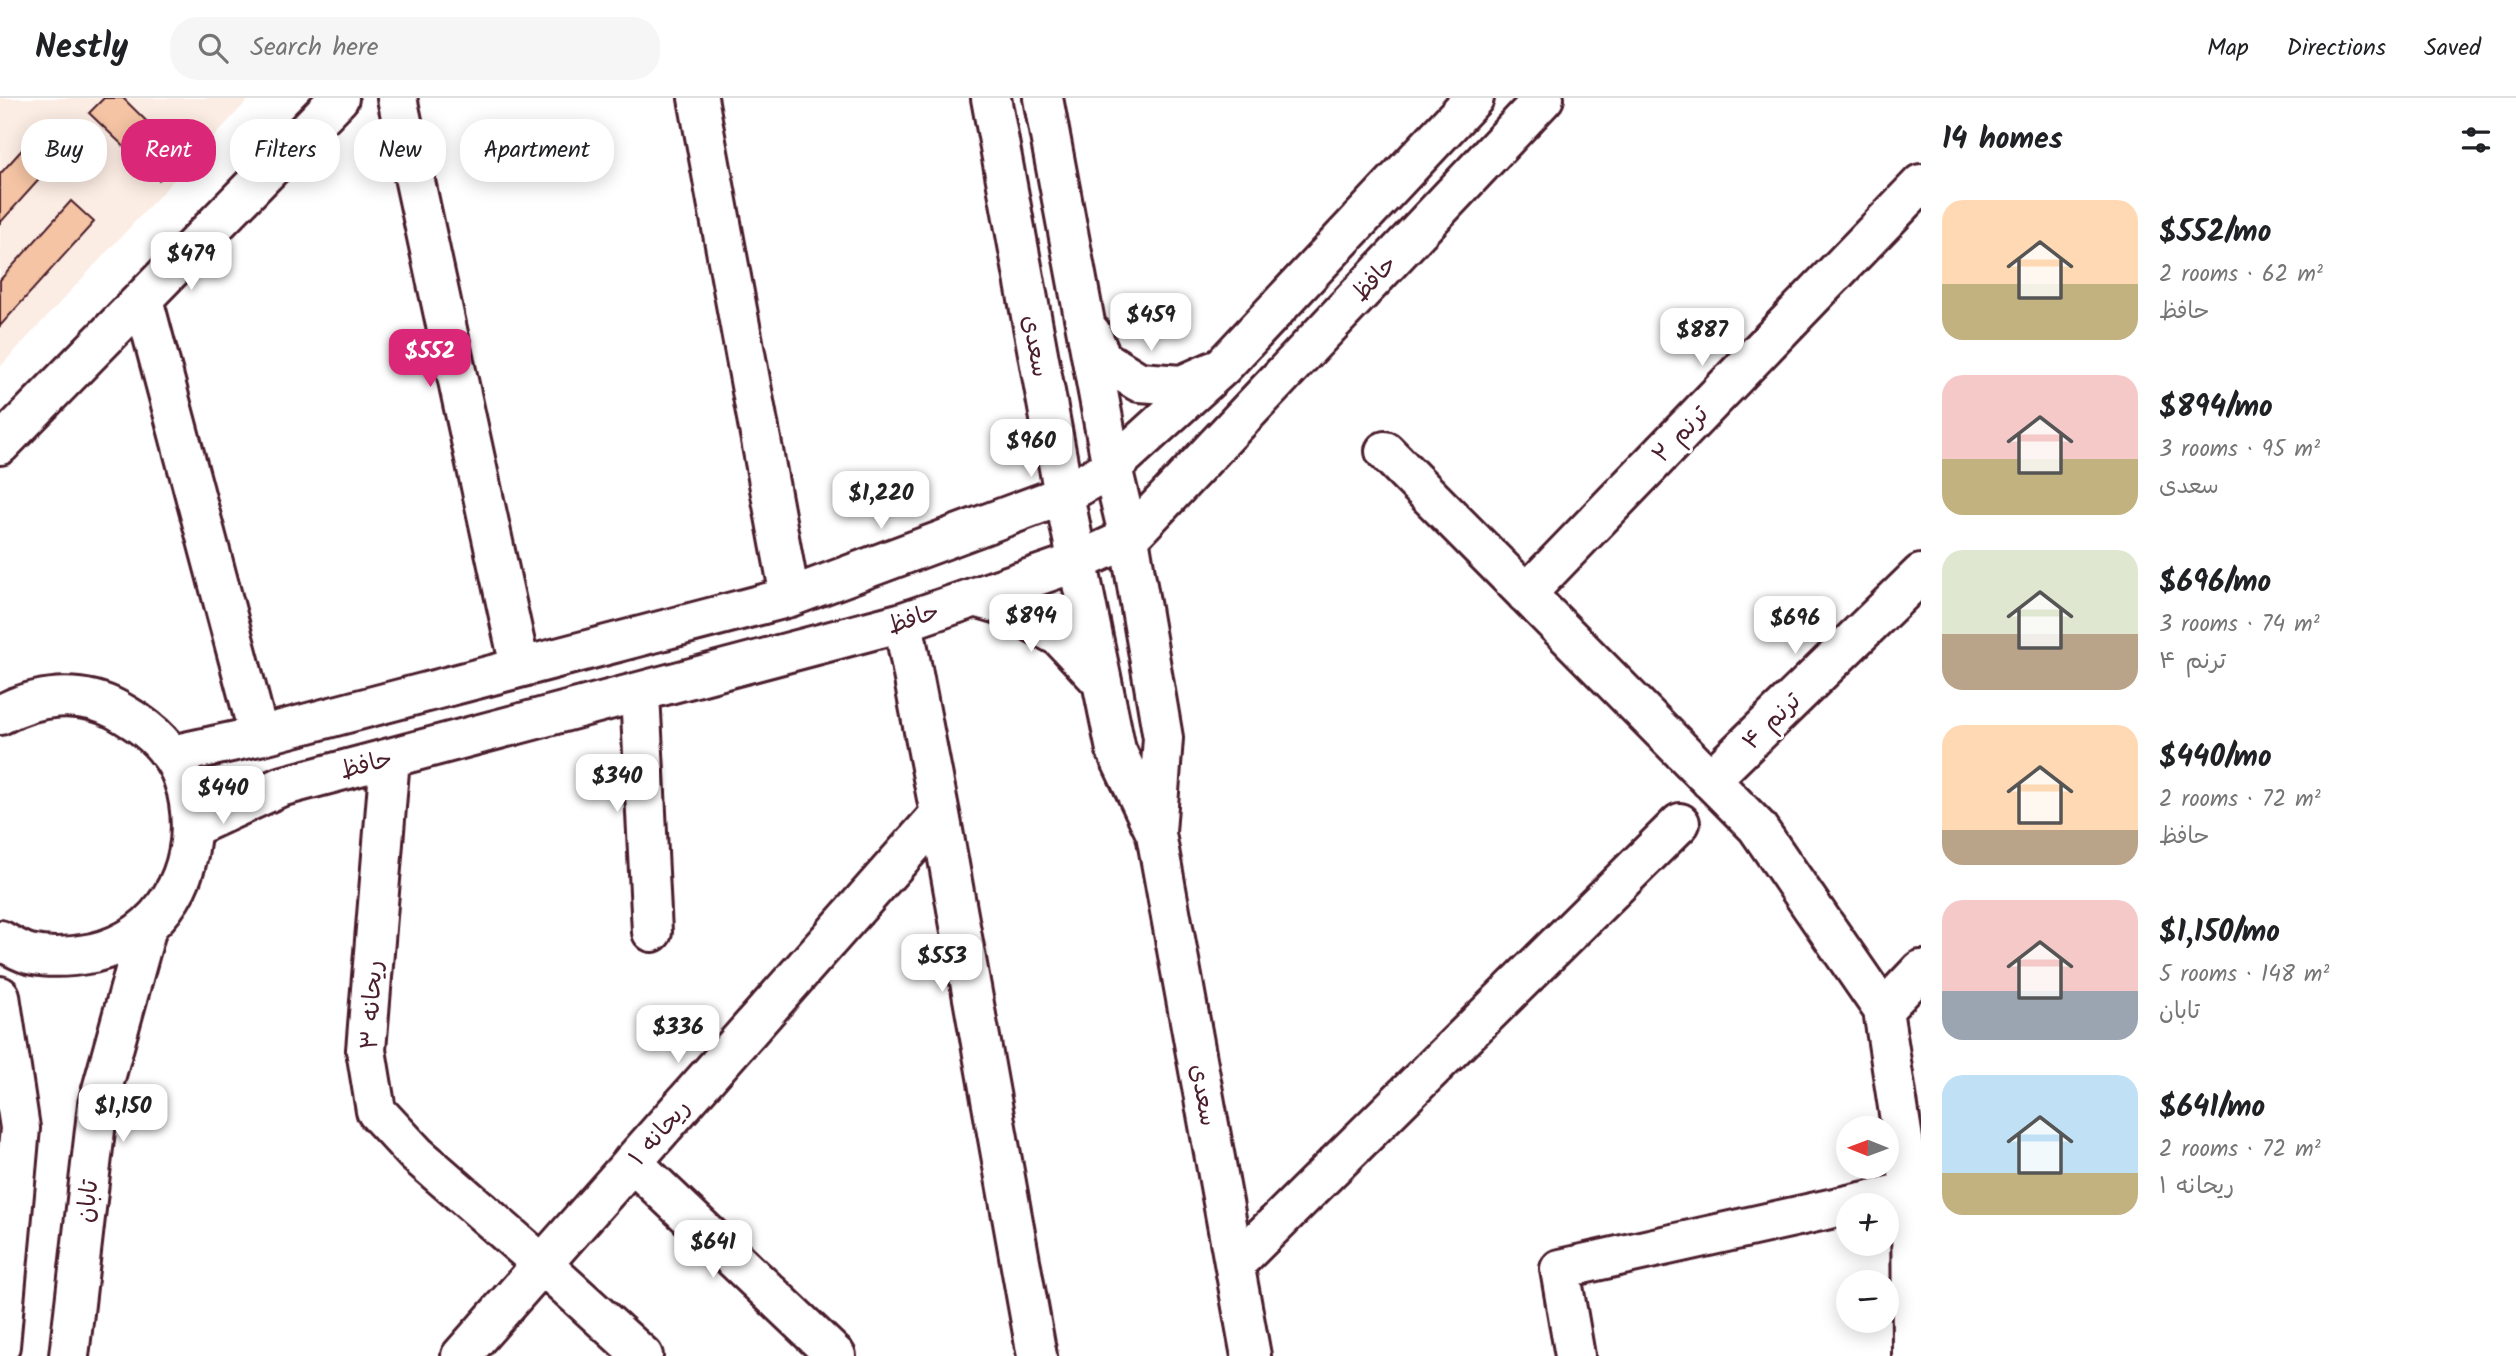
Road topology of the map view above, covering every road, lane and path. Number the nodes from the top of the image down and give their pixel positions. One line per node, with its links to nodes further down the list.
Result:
1 (339, 98): 9 (street)
2 (397, 98): 23 (street)
3 (698, 98): 20 (street)
4 (991, 98): 15 (street, سعدی)
5 (1043, 98): 10 (street, سعدی)
6 (1474, 98): 11 (street, حافظ)
7 (1544, 98): 16 (street, حافظ)
8 (1921, 184): 19 (street, ترنم ۲)
9 (143, 299): 12 (street); 27 (street)
10 (1085, 321): 11 (street); 14 (street, سعدی)
11 (1222, 367): 14 (street, حافظ)
12 (0, 445)
13 (1385, 451): 19 (street)
14 (1112, 467): 15 (street, حافظ); 16 (street, سعدی)
15 (1064, 495): 17 (street, سعدی); 20 (street, حافظ)
16 (1129, 538): 17 (street, حافظ); 34 (street, سعدی)
17 (1077, 562): 21 (street, حافظ); 24 (street, سعدی)
18 (1921, 574): 30 (street, ترنم ۴)
19 (1526, 594): 30 (street)
20 (790, 597): 23 (street, حافظ)
21 (975, 597): 22 (street, حافظ); 24 (street)
22 (903, 622): 25 (street, حافظ); 31 (street)
23 (520, 667): 27 (street, حافظ)
24 (1102, 682): 34 (street, سعدی)
25 (640, 693): 29 (street, حافظ); 36 (street)
26 (0, 715): 28 (street)
27 (259, 736): 28 (street, حافظ)
28 (171, 755): 33 (street)
29 (390, 758): 33 (street, حافظ); 43 (street, ریحانه ۳)
30 (1710, 780): 40 (street)
31 (940, 814): 41 (street, ریحانه ۱); 50 (street)
32 (1679, 823): 44 (street)
33 (193, 827): 35 (street)
34 (1156, 834): 44 (street, سعدی)
35 (146, 927): 37 (street); 46 (street, تابان)
36 (652, 932)
37 (0, 940)
38 (1921, 970): 40 (street)
39 (0, 996): 45 (street)
40 (1883, 1010): 42 (street)
41 (632, 1162): 43 (street, ریحانه ۱); 49 (street)
42 (1916, 1187): 52 (street); 53 (street)
43 (542, 1264): 47 (street, ریحانه ۱); 48 (street, ریحانه ۳)
44 (1235, 1264): 51 (street, سعدی)
45 (1, 1329)
46 (69, 1356)
47 (461, 1356)
48 (643, 1356)
49 (836, 1356)
50 (1037, 1356)
51 (1251, 1356)
52 (1575, 1356)
53 (1912, 1356)

